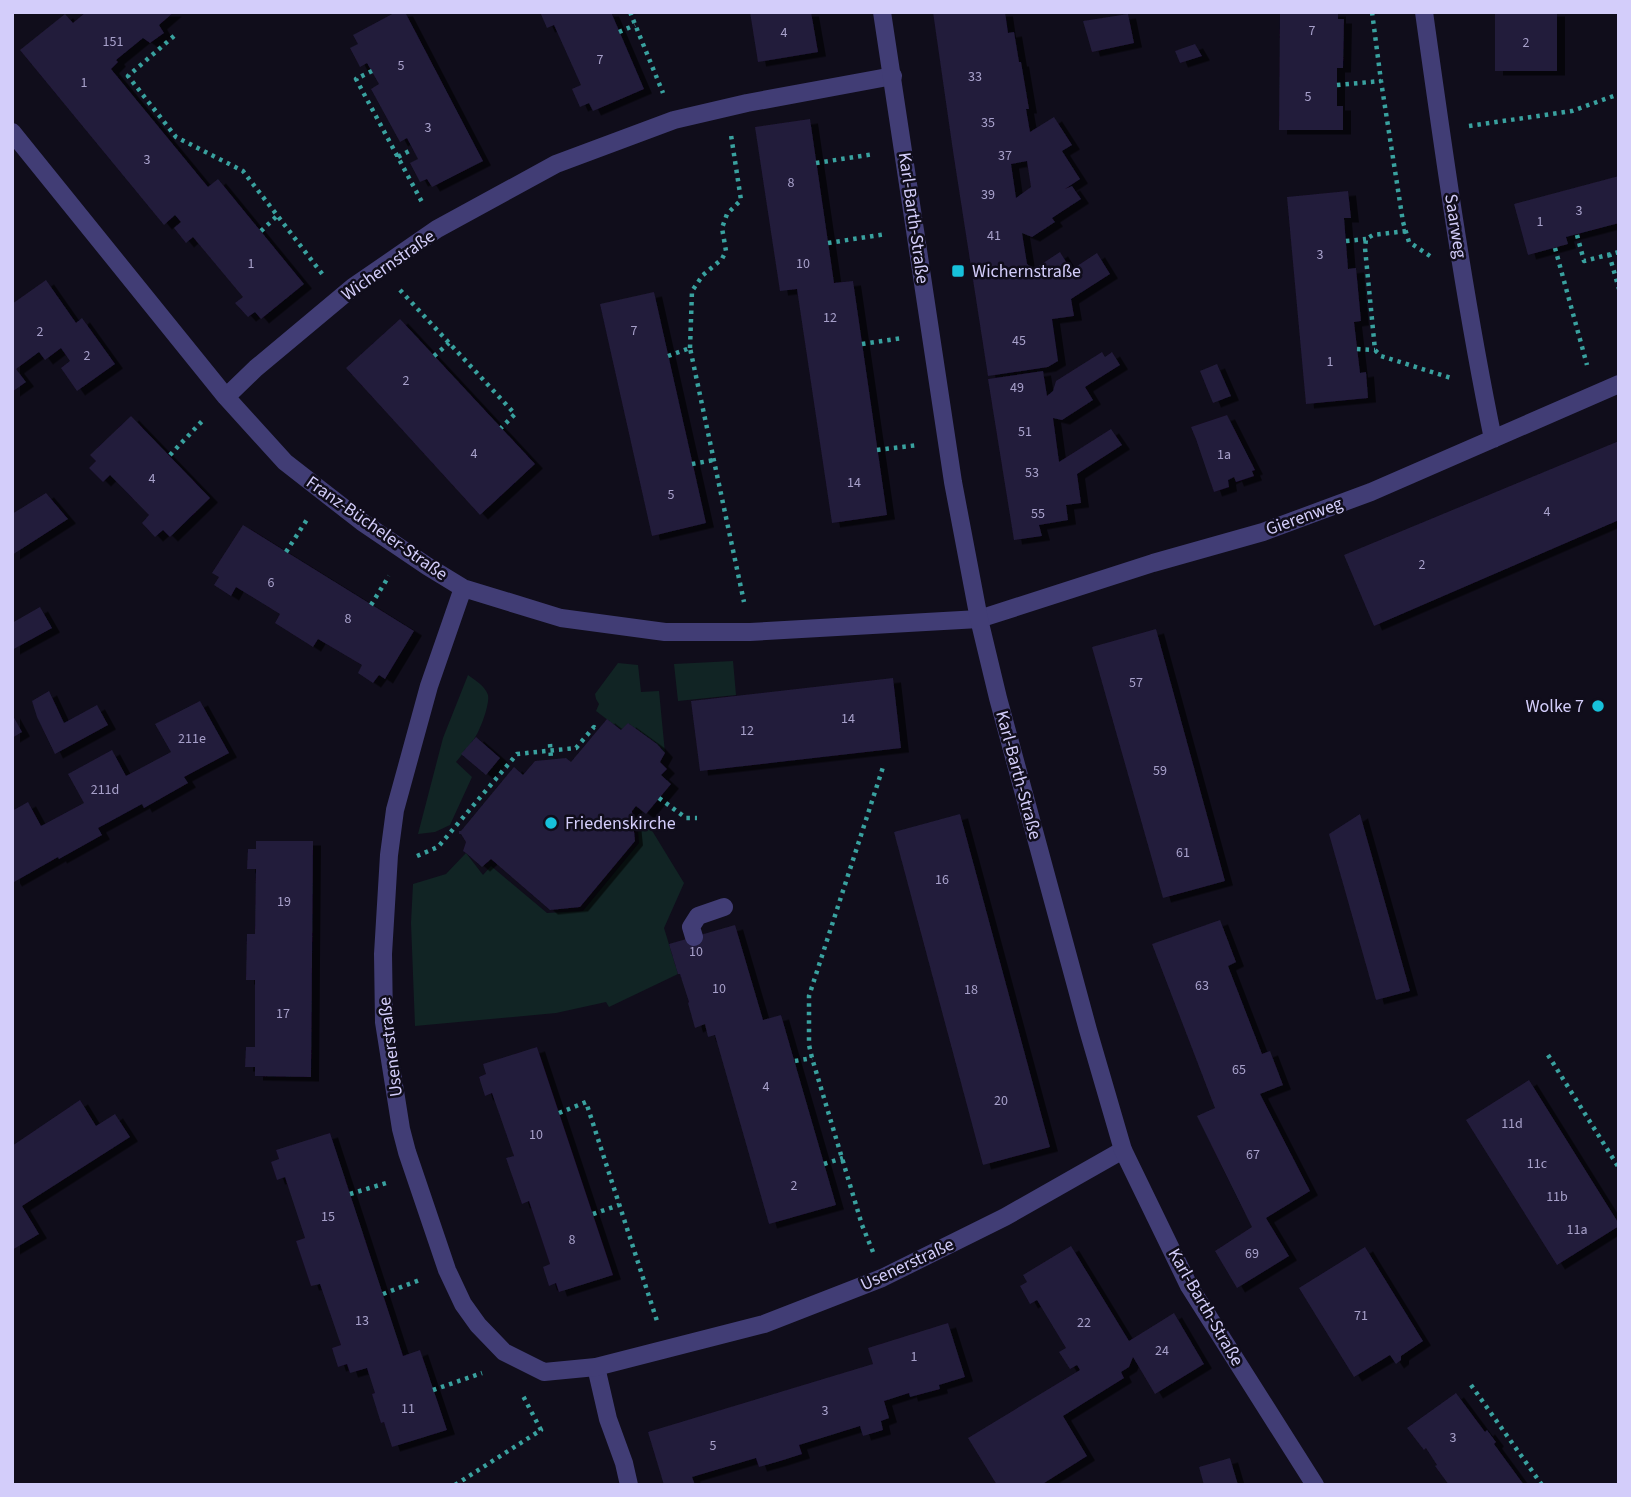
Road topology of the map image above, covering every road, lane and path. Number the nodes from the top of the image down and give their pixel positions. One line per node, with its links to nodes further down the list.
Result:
1 (630, 12): 5 (path)
2 (882, 12): 9 (street, Karl-Barth-Straße)
3 (1372, 12): 10 (path)
4 (1424, 12): 15 (street, Saarweg)
5 (635, 25): 6 (path); 14 (path)
6 (619, 32)
7 (174, 36): 21 (path)
8 (372, 71): 19 (path)
9 (893, 76): 13 (street, Wichernstraße); 18 (street, Karl-Barth-Straße)
10 (1381, 81): 11 (path); 25 (path)
11 (1337, 85)
12 (1619, 94): 15 (path)
13 (727, 108): 14 (street, Wichernstraße); 40 (path)
14 (674, 120): 22 (street, Wichernstraße)
15 (1441, 130): 34 (street, Saarweg)
16 (12, 132): 48 (street, Franz-Bücheler-Straße)
17 (413, 149): 19 (path)
18 (904, 149): 20 (path); 23 (street, Karl-Barth-Straße)
19 (398, 157): 22 (path)
20 (816, 163)
21 (277, 216): 24 (path); 36 (path)
22 (437, 229): 33 (street, Wichernstraße)
23 (915, 229): 29 (path); 37 (street, Karl-Barth-Straße)
24 (261, 231)
25 (1406, 231): 27 (path); 34 (path)
26 (1577, 235): 32 (path)
27 (1366, 239): 28 (path); 42 (path)
28 (1346, 241)
29 (828, 243)
30 (1555, 248): 47 (path)
31 (1619, 252): 32 (path)
32 (1609, 254): 35 (path)
33 (380, 268): 36 (street, Wichernstraße); 38 (path)
34 (1463, 272): 46 (street, Saarweg)
35 (1619, 289)
36 (341, 298): 48 (street, Wichernstraße)
37 (931, 334): 39 (path); 51 (street, Karl-Barth-Straße)
38 (450, 343): 43 (path); 49 (path)
39 (862, 344)
40 (690, 348): 44 (path); 54 (path)
41 (1357, 349): 42 (path)
42 (1375, 350): 46 (path)
43 (434, 356)
44 (668, 356)
45 (1619, 384): 47 (street, Gierenweg)
46 (1482, 387): 50 (street, Saarweg)
47 (1595, 394): 50 (street, Gierenweg)
48 (226, 397): 53 (path); 56 (street, Franz-Bücheler-Straße)
49 (501, 428)
50 (1493, 439): 59 (street, Gierenweg)
51 (947, 441): 52 (path); 59 (street, Karl-Barth-Straße)
52 (877, 450)
53 (170, 456)
54 (714, 460): 55 (path); 60 (path)
55 (692, 464)
56 (325, 492): 57 (path); 58 (street, Franz-Bücheler-Straße)
57 (286, 552)
58 (463, 588): 60 (street, Franz-Bücheler-Straße); 68 (street, Usenerstraße)
59 (979, 619): 60 (street, Franz-Bücheler-Straße); 75 (street, Karl-Barth-Straße)
60 (750, 632)
61 (587, 722): 63 (path)
62 (550, 744): 63 (path)
63 (550, 751): 64 (path); 68 (path)
64 (551, 759)
65 (884, 764): 72 (path)
66 (659, 798): 67 (path)
67 (697, 818)
68 (389, 855): 79 (street, Usenerstraße)
69 (724, 907): 70 (street)
70 (694, 937)
71 (1548, 1055): 78 (path)
72 (812, 1058): 73 (path); 76 (path)
73 (795, 1061)
74 (559, 1112): 81 (path)
75 (1123, 1150): 84 (street, Usenerstraße); 93 (street, Karl-Barth-Straße)
76 (843, 1158): 77 (path); 84 (path)
77 (824, 1164)
78 (1619, 1168)
79 (414, 1174): 80 (path); 83 (street, Usenerstraße)
80 (350, 1194)
81 (619, 1205): 82 (path); 86 (path)
82 (593, 1214)
83 (447, 1270): 85 (path); 87 (street, Usenerstraße)
84 (882, 1278): 86 (street, Usenerstraße)
85 (383, 1294)
86 (666, 1350): 88 (street, Usenerstraße)
87 (505, 1358): 88 (street, Usenerstraße); 90 (path); 91 (path)
88 (596, 1367): 92 (street)
89 (1471, 1385): 94 (path)
90 (433, 1390)
91 (456, 1485)
92 (629, 1485)
93 (1315, 1485)
94 (1542, 1485)

